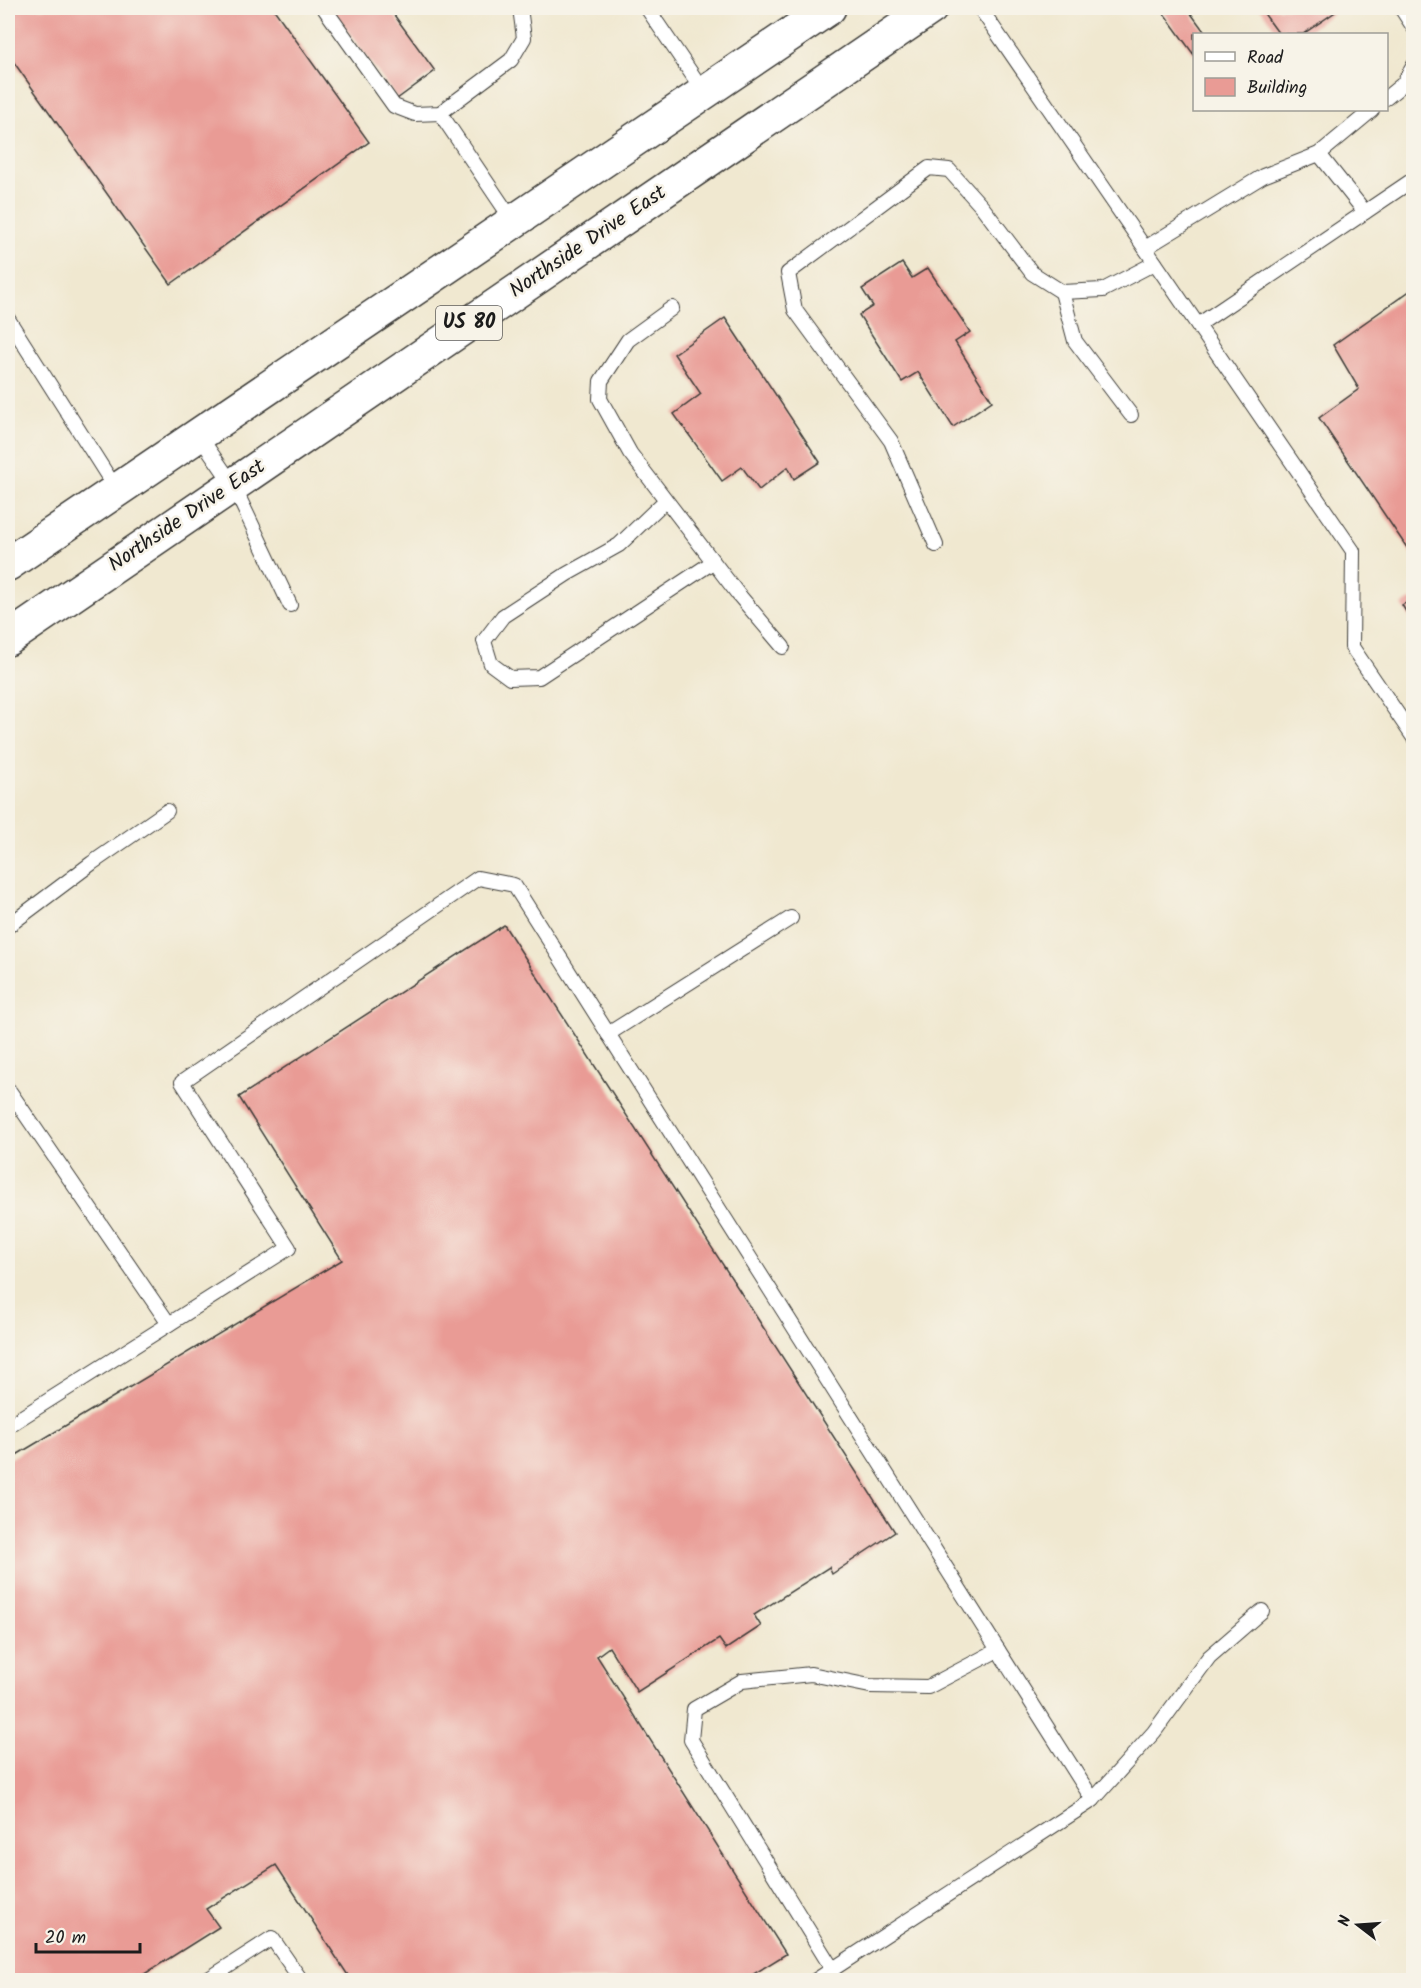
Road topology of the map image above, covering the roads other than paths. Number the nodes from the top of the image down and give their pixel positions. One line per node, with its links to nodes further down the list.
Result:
1 (324, 8): 13 (lane)
2 (520, 8): 13 (lane)
3 (647, 8): 10 (lane)
4 (829, 8): 10 (main road, US 80)
5 (931, 8): 26 (main road, Northside Drive East / US 80)
6 (980, 8): 18 (lane)
7 (1401, 8): 8 (lane)
8 (1413, 28)
9 (1413, 65): 11 (lane)
10 (704, 92): 17 (main road, US 80)
11 (1388, 96)
12 (1371, 111): 14 (lane)
13 (440, 113): 17 (lane)
14 (1318, 154): 16 (lane); 18 (lane)
15 (1413, 179): 16 (lane)
16 (1365, 212): 23 (lane)
17 (513, 221): 25 (main road, US 80)
18 (1145, 248): 19 (lane)
19 (1155, 263): 20 (lane); 23 (lane)
20 (1062, 292): 24 (lane); 29 (lane)
21 (672, 308): 28 (lane)
22 (8, 319): 27 (lane)
23 (1198, 325): 35 (lane)
24 (1131, 415)
25 (198, 434): 26 (lane); 27 (main road, US 80)
26 (233, 485): 32 (lane); 33 (main road, Northside Drive East / US 80)
27 (116, 489): 31 (main road, US 80)
28 (665, 501): 30 (lane); 30 (lane)
29 (936, 545)
30 (713, 562): 34 (lane)
31 (8, 564)
32 (290, 605)
33 (8, 639)
34 (783, 647)
35 (1413, 738)
36 (167, 811): 38 (lane)
37 (791, 918): 39 (lane)
38 (8, 926)
39 (608, 1034): 41 (lane); 44 (lane)
40 (8, 1089): 41 (lane)
41 (169, 1324): 42 (lane)
42 (8, 1426)
43 (1262, 1611): 45 (lane)
44 (998, 1650): 45 (lane); 46 (lane)
45 (1093, 1800): 46 (lane)
46 (832, 1970): 49 (lane)
47 (207, 1980): 48 (lane)
48 (301, 1980)
49 (816, 1980)

